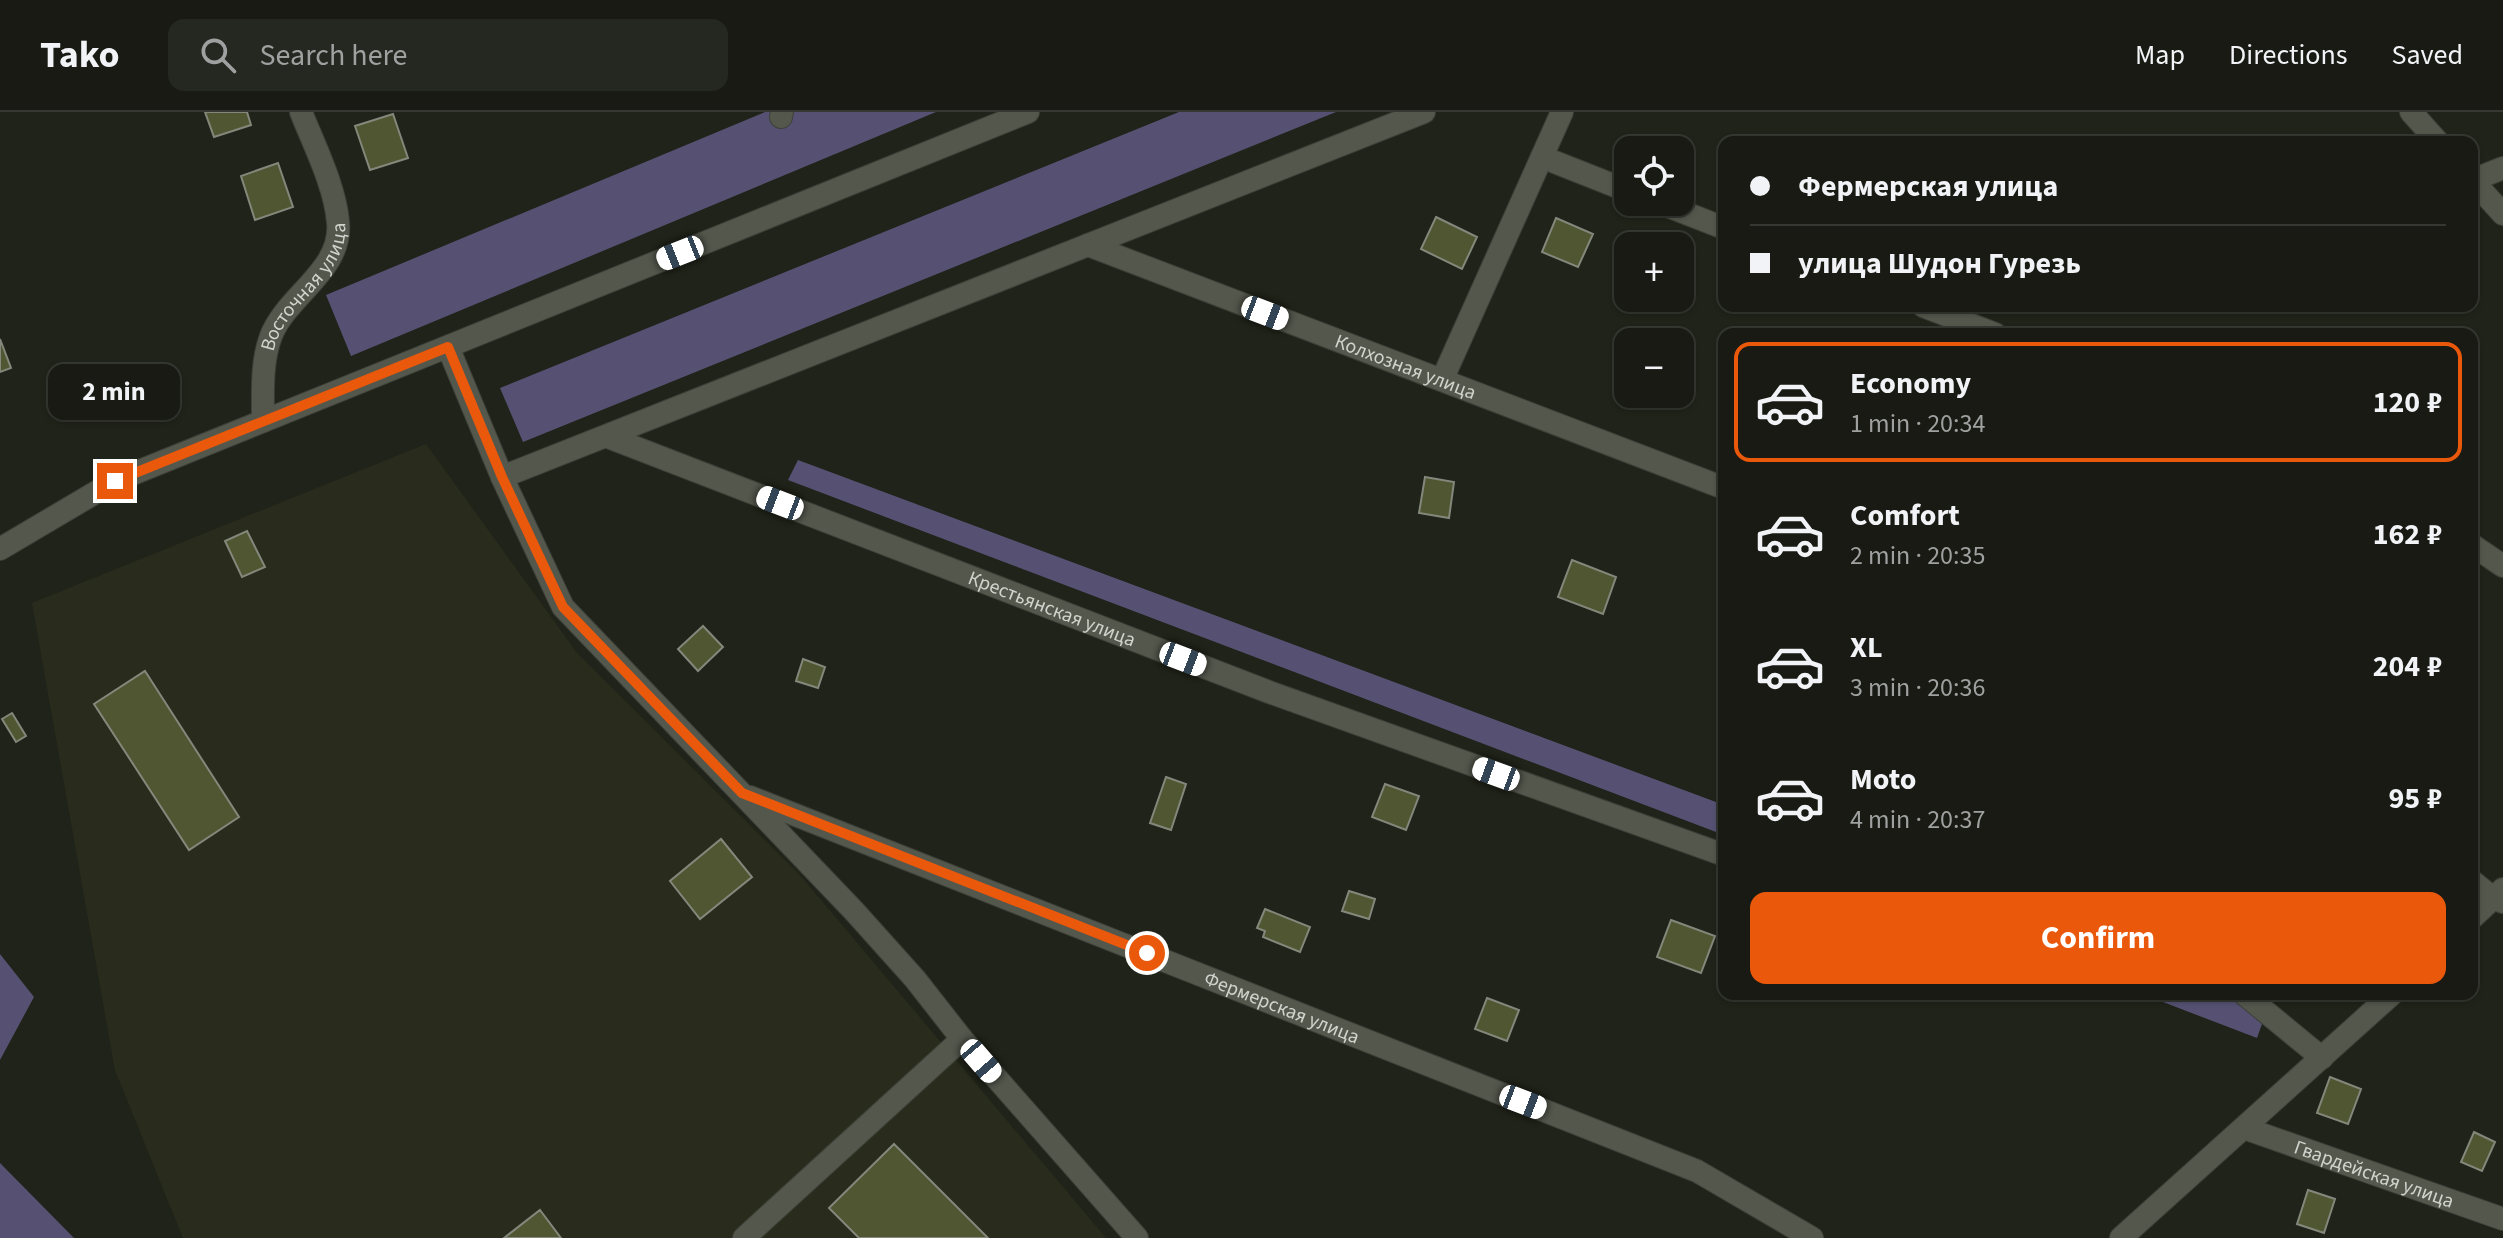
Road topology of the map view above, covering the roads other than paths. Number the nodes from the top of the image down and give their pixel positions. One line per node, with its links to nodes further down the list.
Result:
1 (301, 112): 20 (street, Восточная улица)
2 (1028, 112): 18 (street)
3 (1424, 112): 15 (street)
4 (1562, 112): 7 (street)
5 (2411, 112): 6 (street)
6 (2433, 136)
7 (1542, 157): 10 (street); 19 (street)
8 (2503, 168): 9 (street)
9 (2478, 178)
10 (1614, 185)
11 (2478, 187): 12 (street)
12 (2503, 214)
13 (1693, 216): 14 (street)
14 (1718, 226)
15 (1088, 245): 19 (street, Колхозная улица); 21 (street)
16 (1938, 312): 17 (street)
17 (1980, 328)
18 (448, 347): 20 (street); 22 (street)
19 (1442, 380): 23 (street, Колхозная улица)
20 (263, 421): 24 (street)
21 (608, 437): 22 (street); 28 (street, Крестьянская улица)
22 (502, 477): 27 (street)
23 (1718, 486)
24 (0, 549)
25 (2478, 549): 26 (street)
26 (2503, 566)
27 (742, 793): 34 (street); 40 (street, Фермерская улица)
28 (1718, 853)
29 (2478, 884): 30 (street)
30 (2500, 896): 31 (street)
31 (2478, 913)
32 (2251, 1000): 35 (street)
33 (2385, 1000): 35 (street)
34 (962, 1039): 38 (street); 39 (street)
35 (2322, 1058): 36 (street)
36 (2244, 1128): 37 (street, Гвардейская улица); 41 (street)
37 (2503, 1219)
38 (744, 1238)
39 (1137, 1238)
40 (1812, 1238)
41 (2121, 1238)

